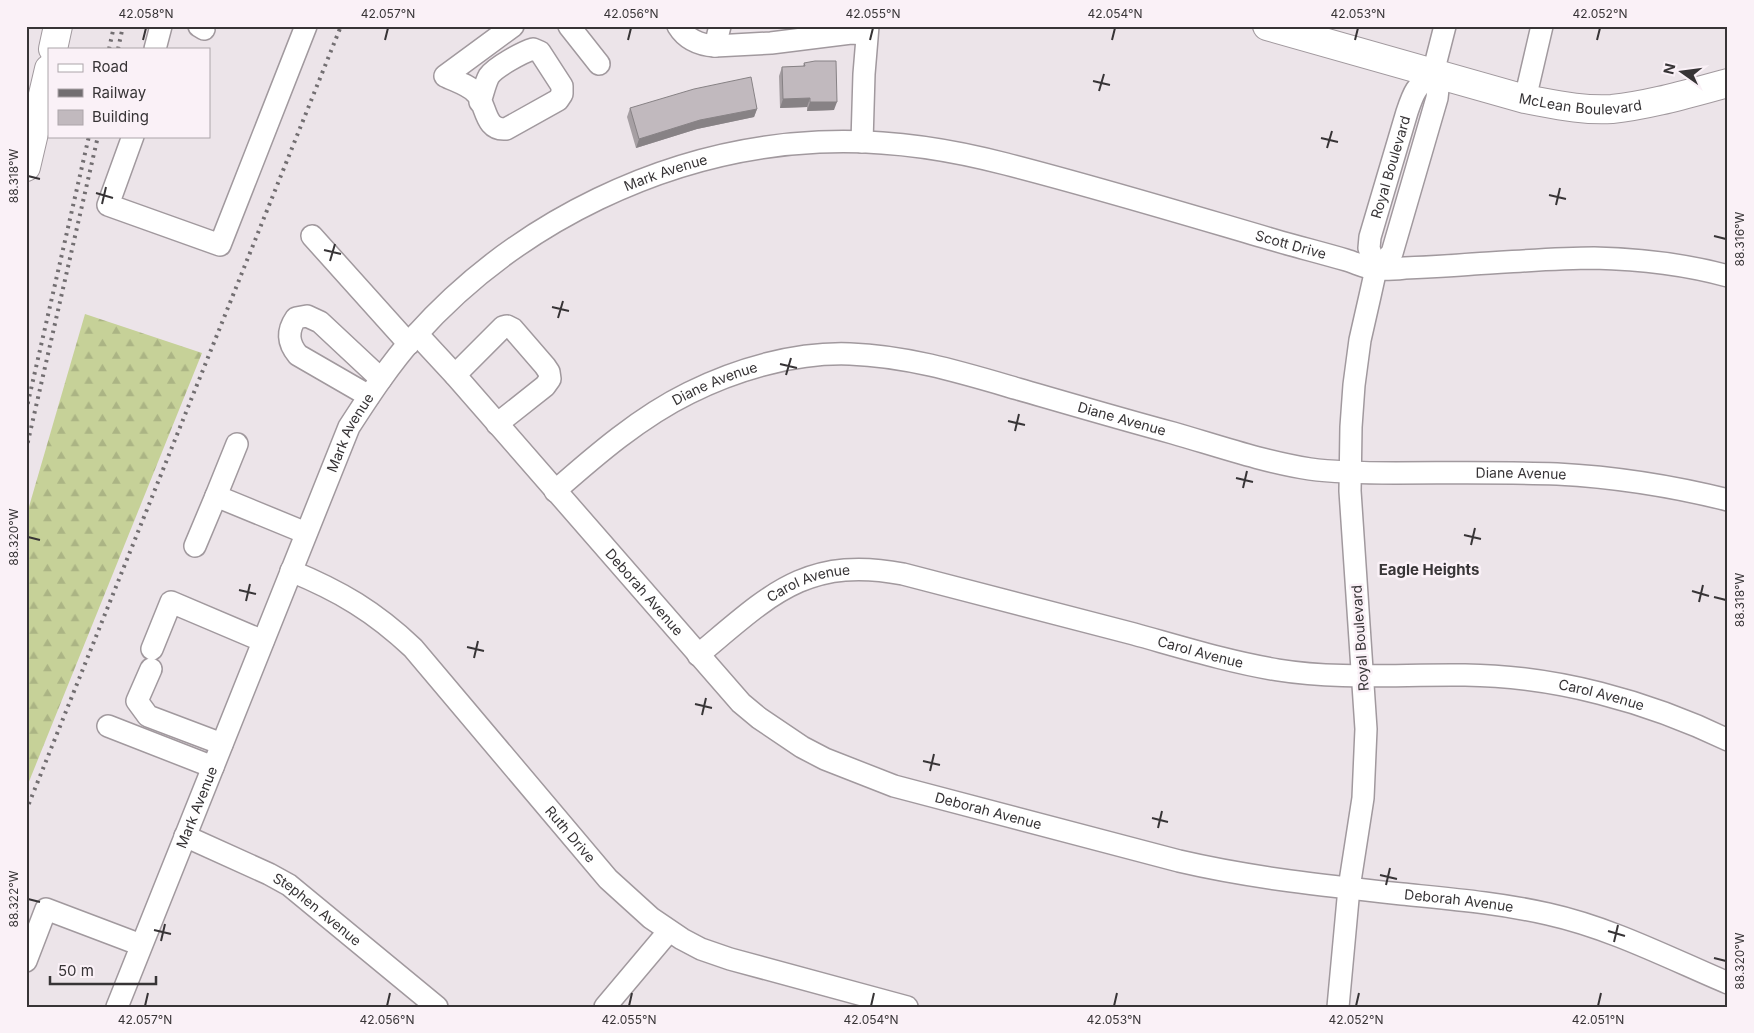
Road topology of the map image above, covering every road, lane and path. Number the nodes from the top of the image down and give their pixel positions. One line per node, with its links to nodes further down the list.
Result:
1 (58, 26): 12 (main road)
2 (161, 26): 13 (street)
3 (306, 26): 22 (street)
4 (678, 26): 11 (street)
5 (1267, 26): 17 (main road, McLean Boulevard)
6 (1446, 26): 17 (street, Royal Boulevard)
7 (1542, 26): 20 (street)
8 (510, 27): 14 (street); 21 (street)
9 (571, 27): 15 (street)
10 (867, 30): 11 (street); 23 (street)
11 (717, 36)
12 (53, 48)
13 (155, 48)
14 (533, 49): 21 (street); 21 (street)
15 (599, 64)
16 (48, 71): 19 (main road)
17 (1433, 73): 20 (main road, McLean Boulevard); 26 (street, Royal Boulevard)
18 (1728, 83): 20 (main road, McLean Boulevard)
19 (34, 99): 24 (main road)
20 (1525, 99)
21 (480, 102)
22 (132, 138)
23 (862, 142): 26 (street, Scott Drive); 28 (street, Mark Avenue)
24 (26, 167)
25 (312, 236): 28 (street, Deborah Avenue)
26 (1376, 269): 27 (street, Scott Drive); 32 (street, Royal Boulevard)
27 (1728, 276)
28 (413, 339): 29 (street, Deborah Avenue); 36 (street, Mark Avenue)
29 (455, 374): 30 (street, Deborah Avenue); 30 (street)
30 (497, 424): 33 (street, Deborah Avenue)
31 (237, 444): 34 (street)
32 (1350, 472): 33 (street, Diane Avenue); 35 (street, Diane Avenue); 41 (street, Royal Boulevard)
33 (555, 492): 40 (street, Deborah Avenue)
34 (216, 496): 36 (street); 37 (street)
35 (1728, 500)
36 (306, 533): 38 (street, Mark Avenue)
37 (195, 546)
38 (292, 571): 39 (street, Mark Avenue); 48 (street, Ruth Drive)
39 (263, 641): 44 (street, Mark Avenue); 44 (street)
40 (698, 655): 41 (street, Carol Avenue); 47 (street, Deborah Avenue)
41 (1362, 676): 43 (street, Carol Avenue); 47 (street, Royal Boulevard)
42 (108, 726): 45 (street)
43 (1728, 740)
44 (222, 744): 45 (street, Mark Avenue)
45 (213, 767): 46 (street, Mark Avenue)
46 (185, 836): 49 (street, Mark Avenue); 53 (street, Stephen Avenue)
47 (1349, 888): 51 (street, Deborah Avenue); 56 (street, Royal Boulevard)
48 (669, 930): 54 (street); 55 (street, Ruth Drive)
49 (142, 945): 50 (street); 52 (street, Mark Avenue)
50 (26, 961)
51 (1728, 983)
52 (117, 1007)
53 (437, 1007)
54 (605, 1007)
55 (907, 1007)
56 (1338, 1007)

